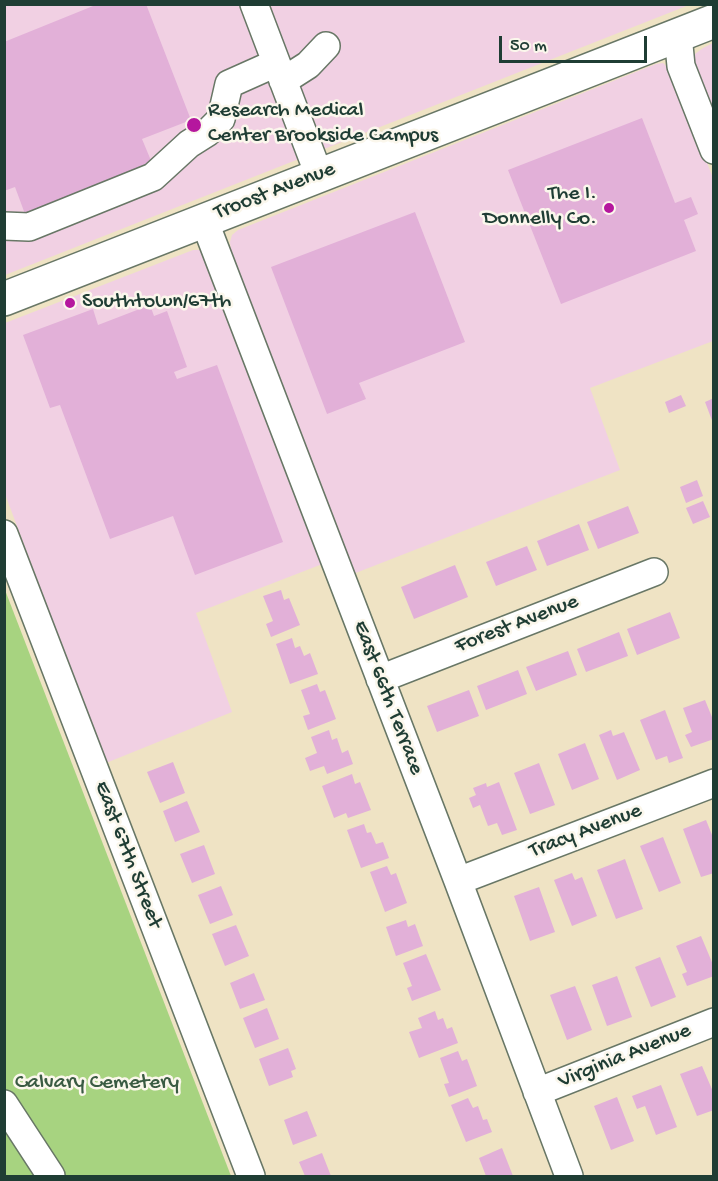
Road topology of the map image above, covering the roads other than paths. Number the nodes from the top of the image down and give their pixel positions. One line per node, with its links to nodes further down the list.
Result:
1 (254, 4): 5 (street)
2 (714, 21): 3 (main road, Troost Avenue)
3 (678, 34): 6 (street); 7 (main road, Troost Avenue)
4 (326, 46): 5 (street)
5 (280, 72): 7 (street); 9 (street)
6 (714, 150)
7 (319, 175): 8 (main road, Troost Avenue)
8 (204, 220): 10 (main road, Troost Avenue); 13 (street, East 66th Terrace)
9 (4, 226)
10 (4, 299)
11 (4, 534): 20 (street, East 67th Street)
12 (654, 572): 13 (street, Forest Avenue)
13 (380, 679): 15 (street, East 66th Terrace)
14 (714, 783): 15 (street, Tracy Avenue)
15 (458, 881): 17 (street, East 66th Terrace)
16 (714, 1022): 17 (street, Virginia Avenue)
17 (537, 1092): 21 (street, East 66th Terrace)
18 (4, 1104): 19 (street)
19 (51, 1176)
20 (251, 1176)
21 (568, 1176)

